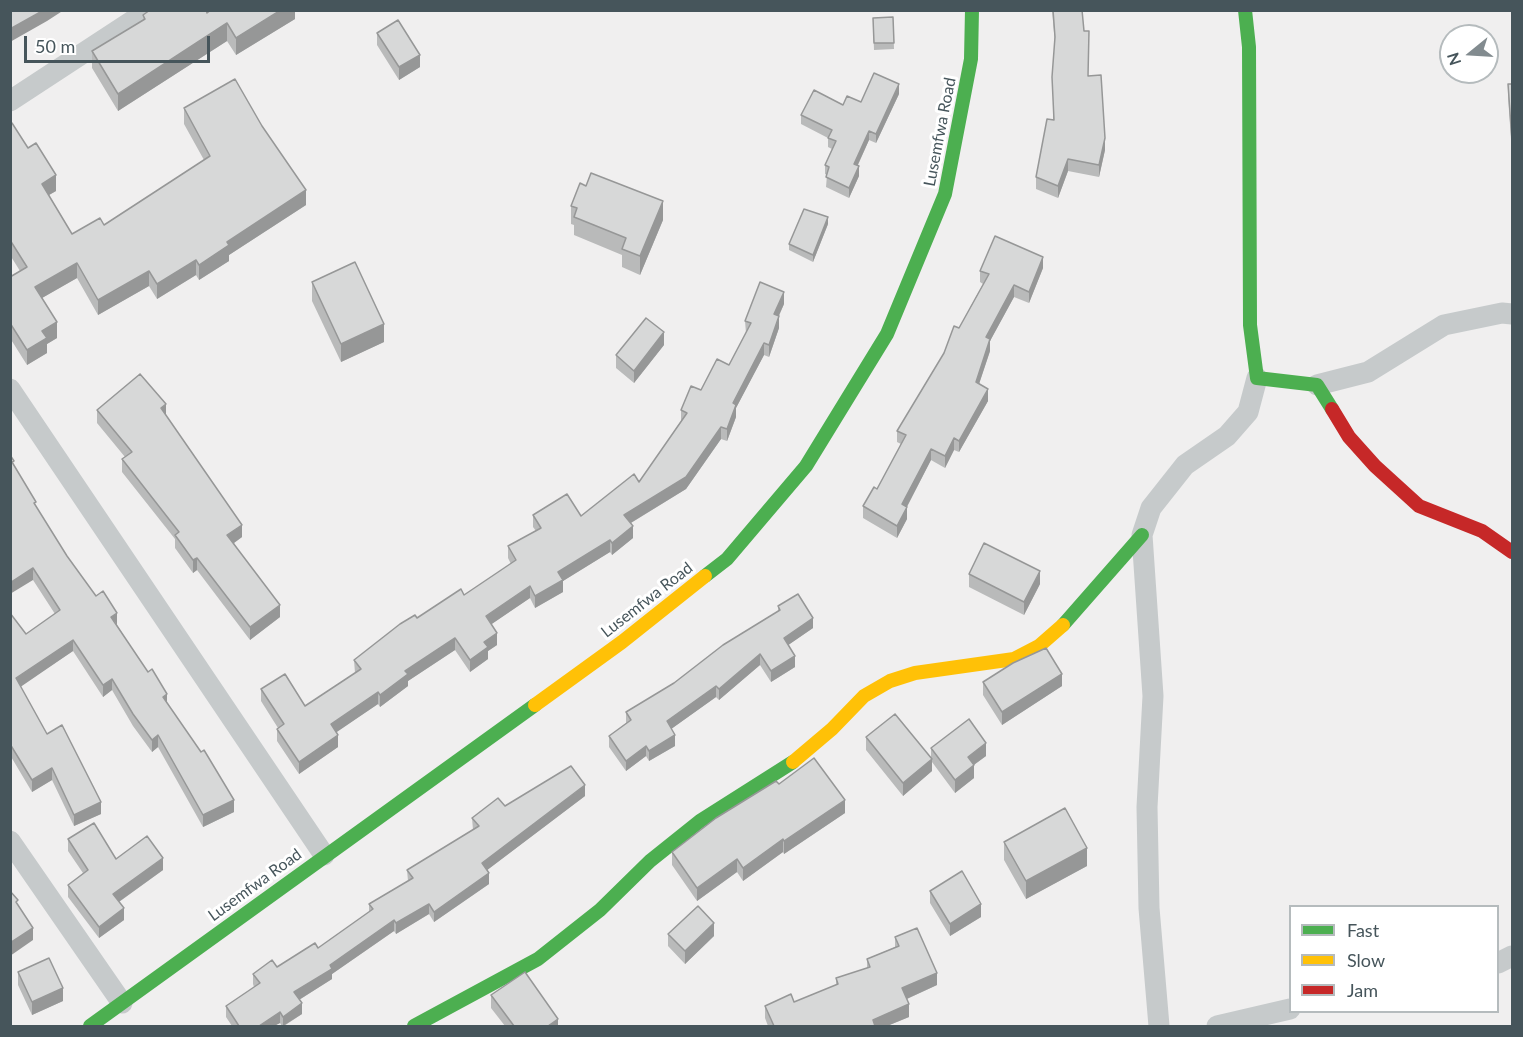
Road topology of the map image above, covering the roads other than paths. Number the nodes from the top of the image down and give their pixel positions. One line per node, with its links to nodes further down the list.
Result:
1 (149, 10): 4 (street)
2 (972, 10): 12 (street, Lusemfwa Road)
3 (1245, 10): 6 (street)
4 (10, 101)
5 (1512, 314): 7 (street)
6 (1257, 378): 7 (street); 9 (street)
7 (1317, 386): 10 (street)
8 (10, 389): 12 (street)
9 (1142, 535): 16 (street); 17 (street)
10 (1512, 552)
11 (10, 841): 13 (street)
12 (324, 855): 13 (street, Lusemfwa Road)
13 (122, 1003): 15 (street, Lusemfwa Road)
14 (1289, 1009): 18 (street)
15 (90, 1026)
16 (414, 1026)
17 (1159, 1026)
18 (1217, 1026)

